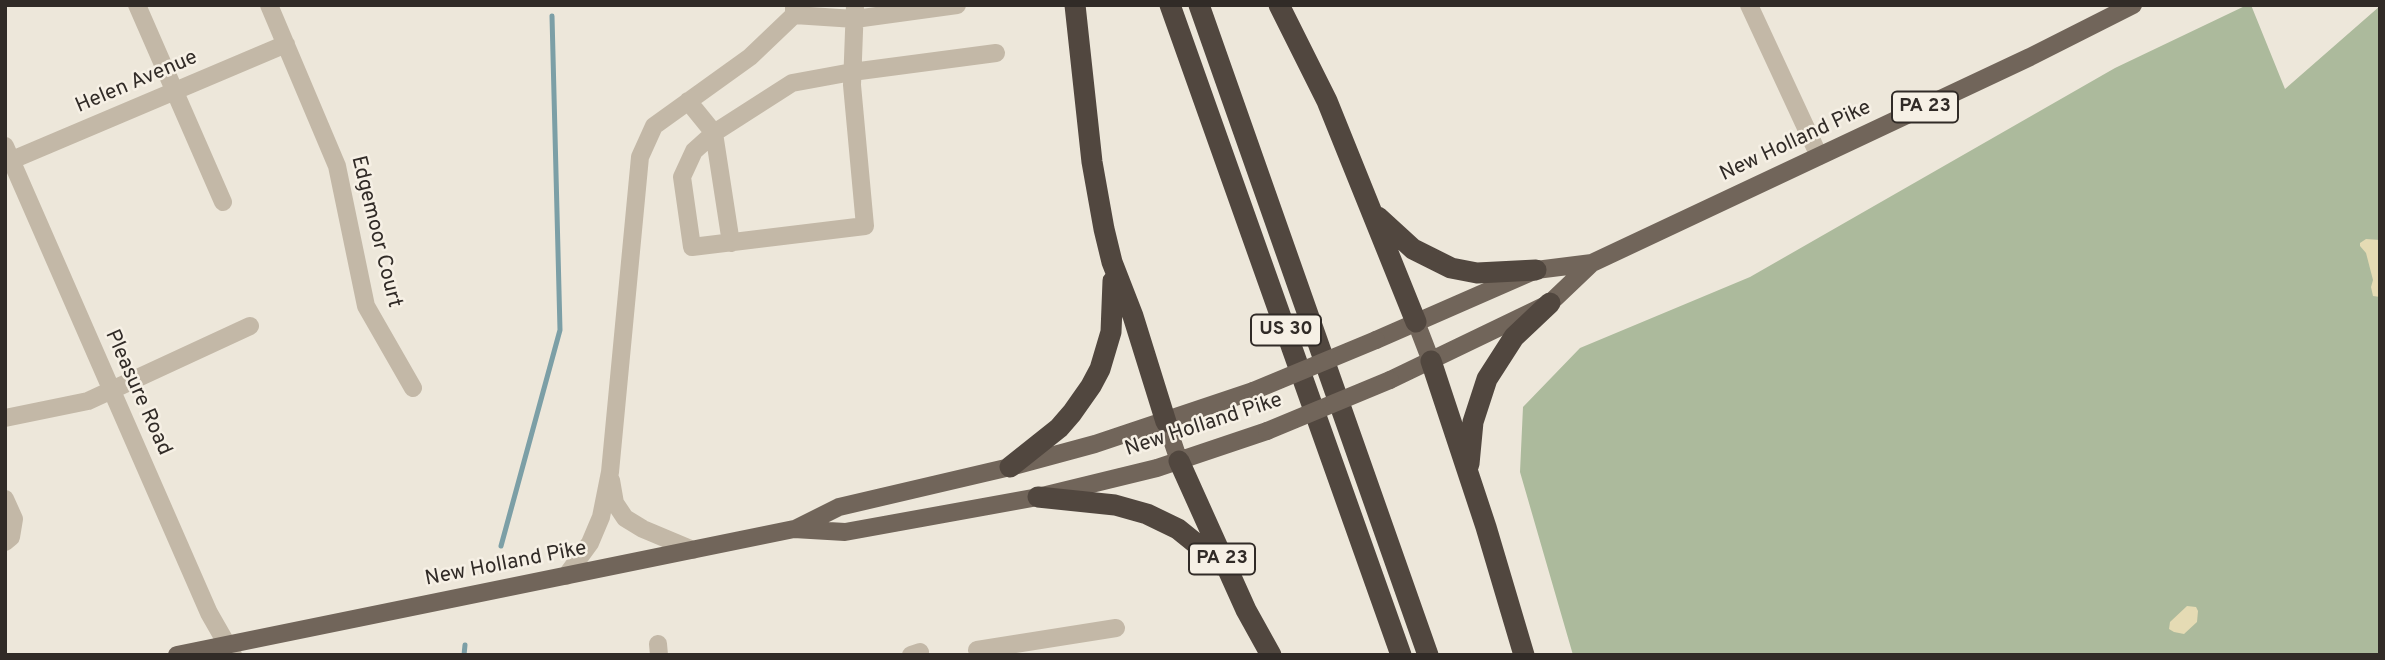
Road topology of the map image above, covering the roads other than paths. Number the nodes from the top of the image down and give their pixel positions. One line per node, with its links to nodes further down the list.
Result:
1 (136, 5): 15 (street)
2 (269, 5): 12 (street, Edgemoor Court)
3 (957, 5): 11 (street)
4 (1075, 5): 23 (highway)
5 (1170, 5): 51 (highway, US 30)
6 (1199, 5): 52 (highway, US 30)
7 (1279, 5): 21 (highway)
8 (1749, 5): 18 (street)
9 (2133, 5): 18 (main road, New Holland Pike / PA 23)
10 (794, 10): 11 (street); 16 (street)
11 (855, 12): 14 (street)
12 (286, 44): 15 (street, Helen Avenue); 30 (street, Edgemoor Court)
13 (996, 53): 14 (street)
14 (852, 72): 17 (street); 22 (street)
15 (174, 92): 19 (street, Helen Avenue); 20 (street)
16 (688, 101): 17 (street); 36 (street)
17 (714, 134): 22 (street); 22 (street)
18 (1819, 156): 24 (main road, New Holland Pike / PA 23)
19 (7, 157): 31 (street, Pleasure Road)
20 (223, 201)
21 (1372, 211): 25 (highway); 27 (highway)
22 (731, 243)
23 (1112, 261): 33 (highway); 35 (highway)
24 (1592, 263): 25 (main road, New Holland Pike / PA 23); 26 (main road, New Holland Pike / PA 23)
25 (1536, 270): 27 (main road, New Holland Pike / PA 23)
26 (1550, 303): 29 (main road, New Holland Pike); 37 (highway, PA 23)
27 (1416, 323): 29 (main road); 33 (main road, New Holland Pike / PA 23, bridge)
28 (250, 326): 31 (street)
29 (1431, 361): 34 (main road, New Holland Pike, bridge); 37 (highway)
30 (413, 387)
31 (112, 391): 32 (street); 47 (street, Pleasure Road)
32 (5, 418)
33 (1166, 422): 34 (main road, PA 23); 35 (main road, New Holland Pike)
34 (1180, 461): 38 (main road, New Holland Pike); 43 (highway, PA 23)
35 (1010, 467): 40 (main road, New Holland Pike)
36 (610, 472): 42 (street); 44 (street)
37 (1468, 473): 53 (highway, PA 23)
38 (1038, 497): 40 (main road, New Holland Pike); 43 (highway)
39 (5, 499): 41 (street)
40 (794, 530): 42 (main road, New Holland Pike)
41 (5, 542)
42 (692, 550): 44 (main road, New Holland Pike)
43 (1229, 575): 50 (highway, PA 23)
44 (566, 576): 47 (main road, New Holland Pike)
45 (1116, 628): 46 (street)
46 (1042, 647): 48 (street)
47 (230, 650): 49 (main road, New Holland Pike)
48 (977, 650)
49 (177, 655)
50 (1270, 655)
51 (1401, 655)
52 (1428, 655)
53 (1524, 655)

